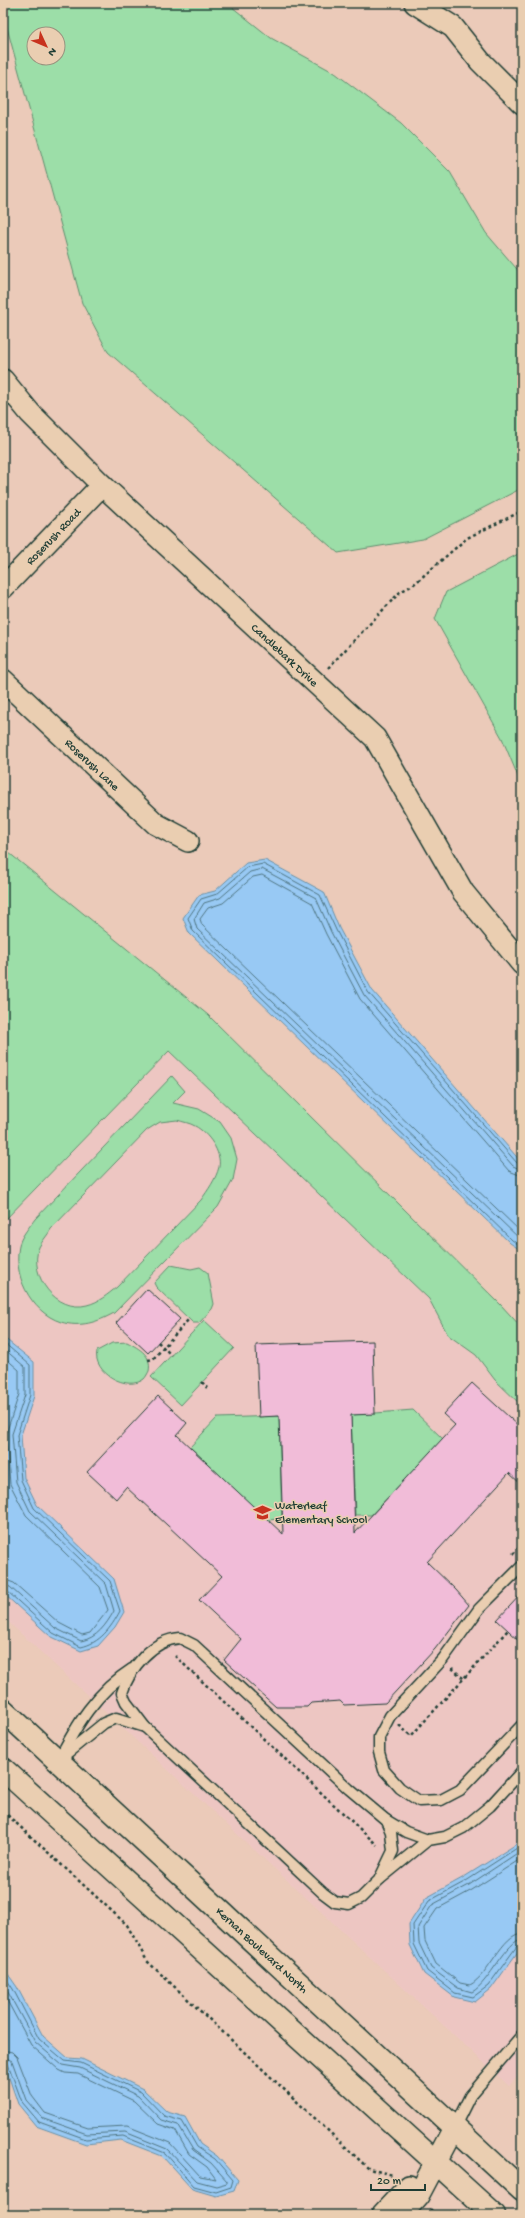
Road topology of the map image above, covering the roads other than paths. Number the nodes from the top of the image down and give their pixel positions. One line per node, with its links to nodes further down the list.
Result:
1 (415, 3): 2 (street)
2 (522, 103)
3 (3, 380): 4 (street, Candlebark Drive)
4 (102, 485): 5 (street, Roserush Road); 8 (street, Candlebark Drive)
5 (3, 588)
6 (3, 680): 7 (street, Roserush Lane)
7 (188, 841)
8 (522, 964)
9 (522, 1566): 12 (lane)
10 (134, 1668): 13 (lane); 14 (lane); 17 (lane)
11 (3, 1710): 14 (main road, Kernan Boulevard North)
12 (522, 1725)
13 (145, 1728): 14 (lane); 19 (lane)
14 (58, 1761): 21 (main road, Kernan Boulevard North)
15 (3, 1769): 22 (main road)
16 (522, 1771): 18 (lane)
17 (386, 1820): 18 (lane); 19 (lane)
18 (428, 1840): 19 (lane)
19 (379, 1880)
20 (522, 2035): 21 (lane)
21 (454, 2128): 22 (street); 23 (main road, Kernan Boulevard North)
22 (437, 2162): 24 (street); 27 (main road)
23 (522, 2190)
24 (413, 2192): 25 (street); 26 (street)
25 (382, 2215)
26 (401, 2215)
27 (494, 2215)

